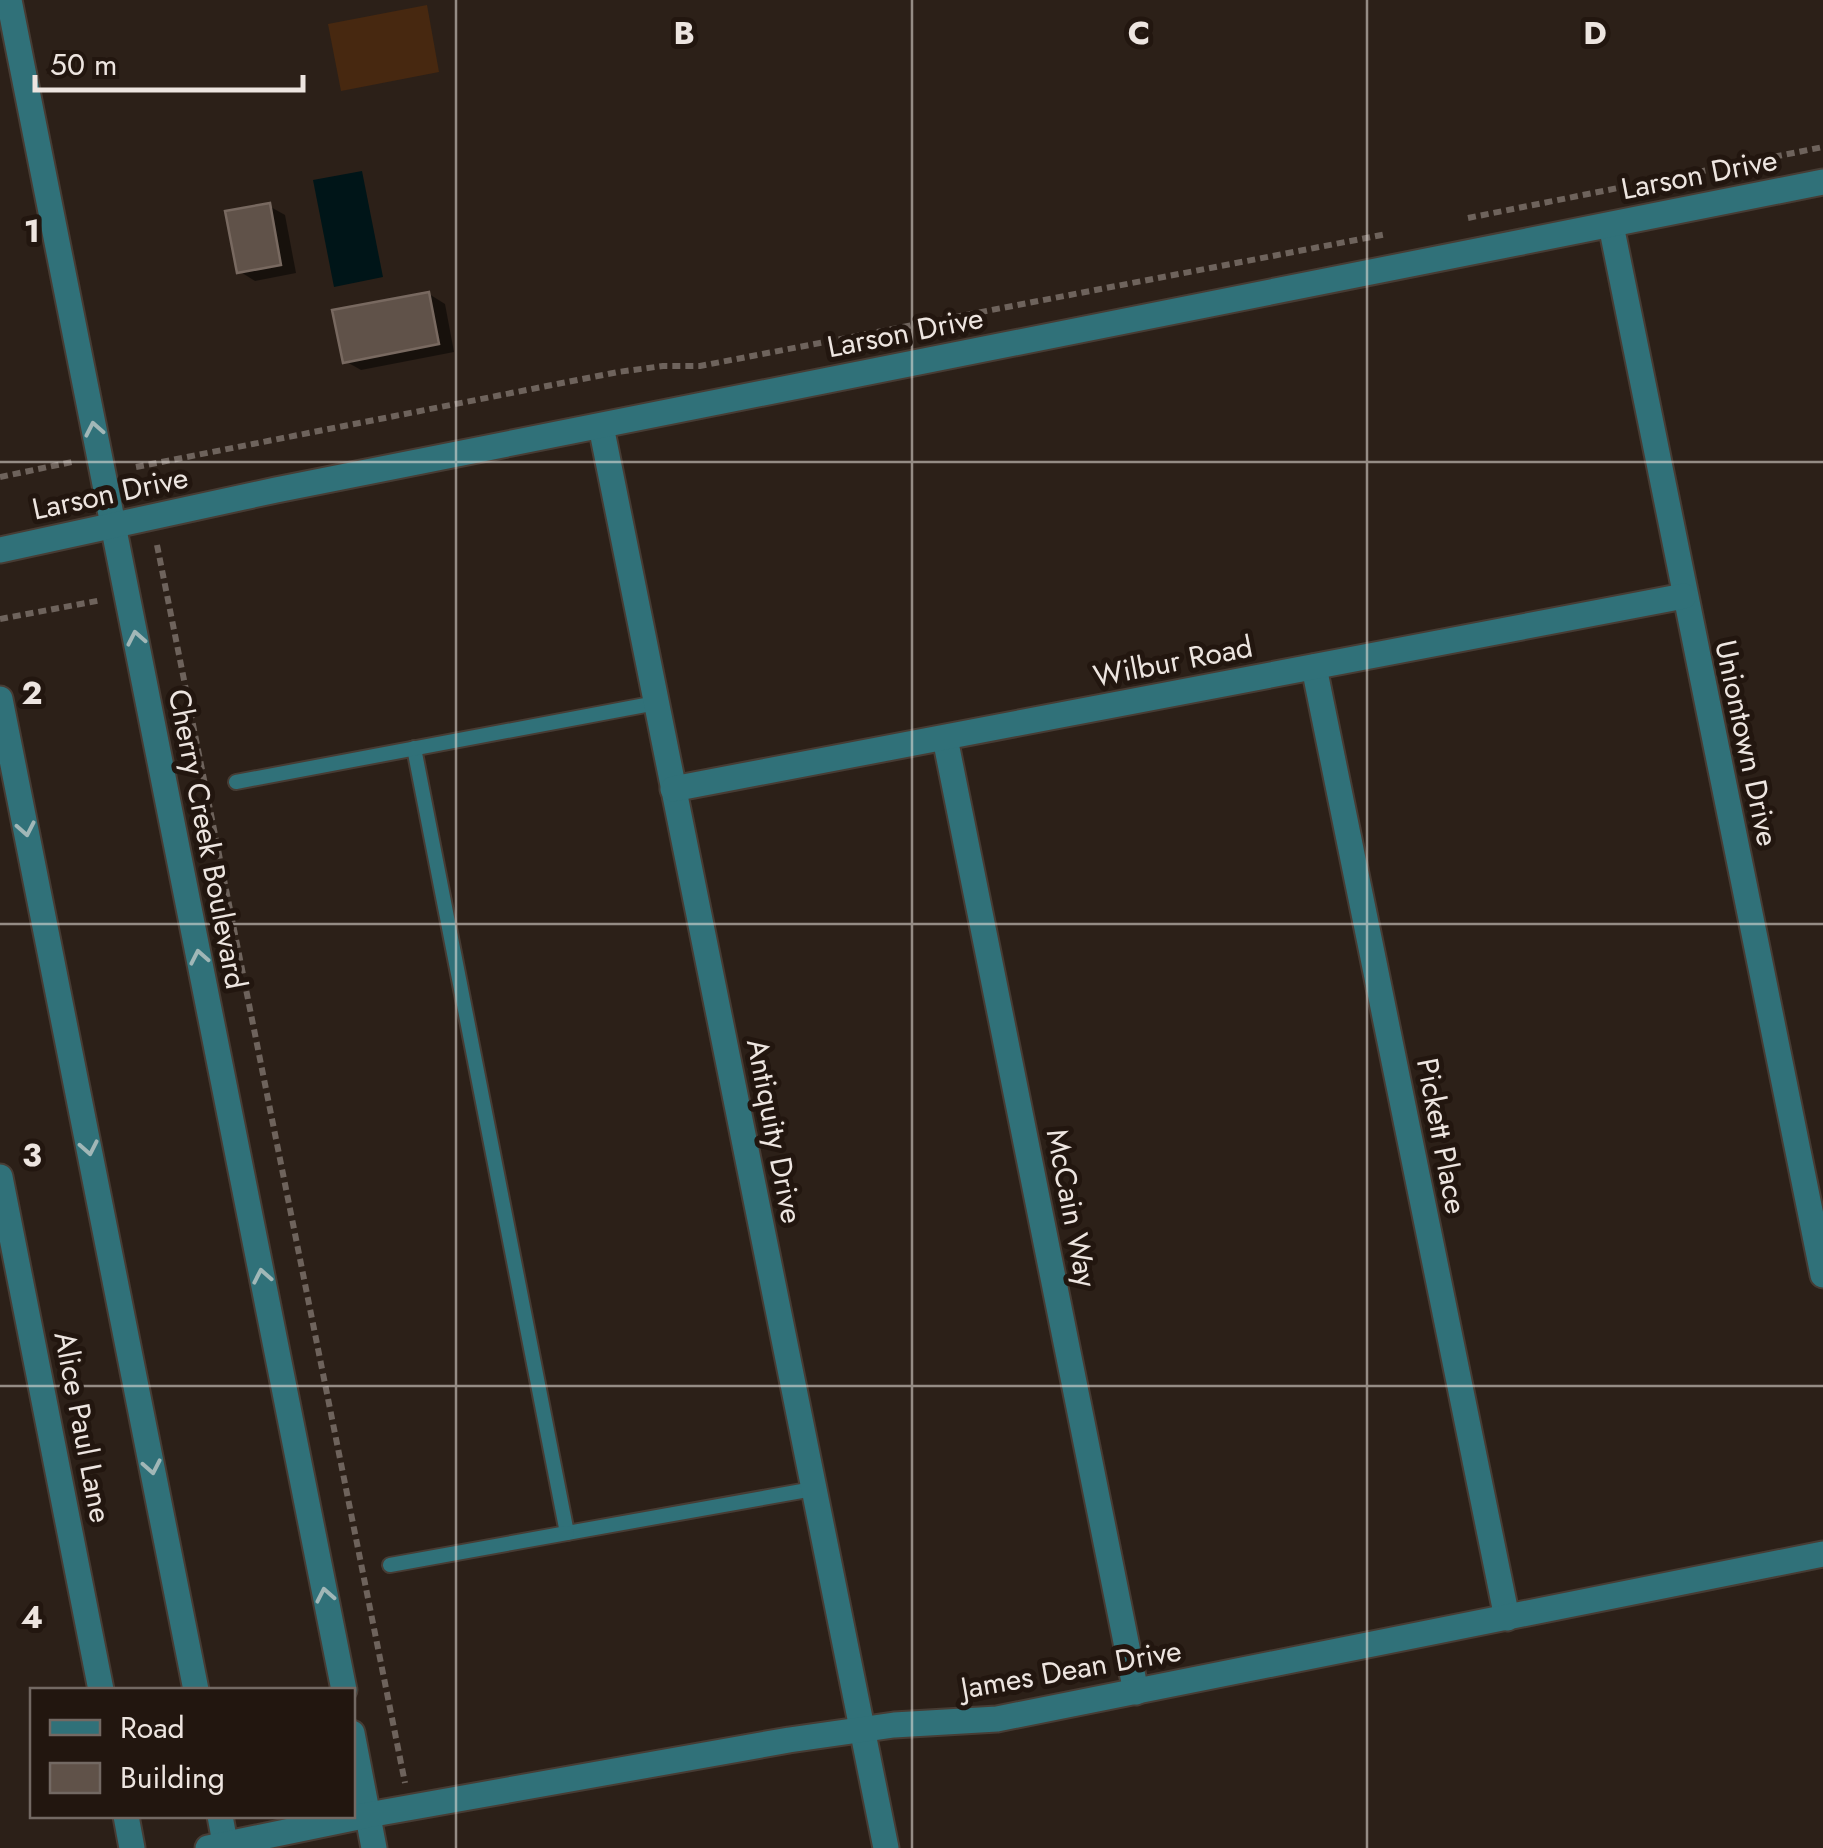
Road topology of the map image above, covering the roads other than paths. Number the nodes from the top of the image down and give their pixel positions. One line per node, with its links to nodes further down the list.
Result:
1 (9, 0): 5 (street, Cherry Creek Boulevard, one-way to 1)
2 (1823, 182): 3 (street, Larson Drive)
3 (1611, 224): 4 (street, Larson Drive); 7 (street, Uniontown Drive)
4 (601, 426): 5 (street, Larson Drive); 10 (street, Antiquity Drive)
5 (114, 525): 6 (street, Larson Drive); 24 (street, Cherry Creek Boulevard, one-way to 5)
6 (0, 550)
7 (1684, 596): 8 (street, Wilbur Road); 16 (street, Uniontown Drive)
8 (1314, 667): 11 (street, Wilbur Road); 21 (street, Pickett Place)
9 (0, 700): 23 (street, one-way to 23)
10 (656, 703): 12 (lane); 14 (street, Antiquity Drive)
11 (945, 738): 14 (street, Wilbur Road); 25 (street, McCain Way)
12 (414, 748): 13 (lane); 18 (lane)
13 (236, 782)
14 (674, 790): 17 (street, Antiquity Drive)
15 (0, 1177): 22 (street, Alice Paul Lane)
16 (1823, 1275)
17 (813, 1489): 18 (lane); 26 (street, Antiquity Drive)
18 (567, 1533): 20 (lane)
19 (1823, 1554): 21 (street, James Dean Drive)
20 (390, 1565)
21 (1506, 1618): 25 (street, James Dean Drive)
22 (102, 1688)
23 (196, 1688)
24 (344, 1688)
25 (1136, 1692): 26 (street, James Dean Drive)
26 (862, 1729): 28 (street, James Dean Drive); 34 (street, Antiquity Drive)
27 (355, 1749): 28 (street)
28 (368, 1816): 31 (street, James Dean Drive); 33 (street)
29 (126, 1818): 32 (street)
30 (220, 1818): 31 (street)
31 (220, 1847)
32 (132, 1848)
33 (374, 1848)
34 (886, 1848)

